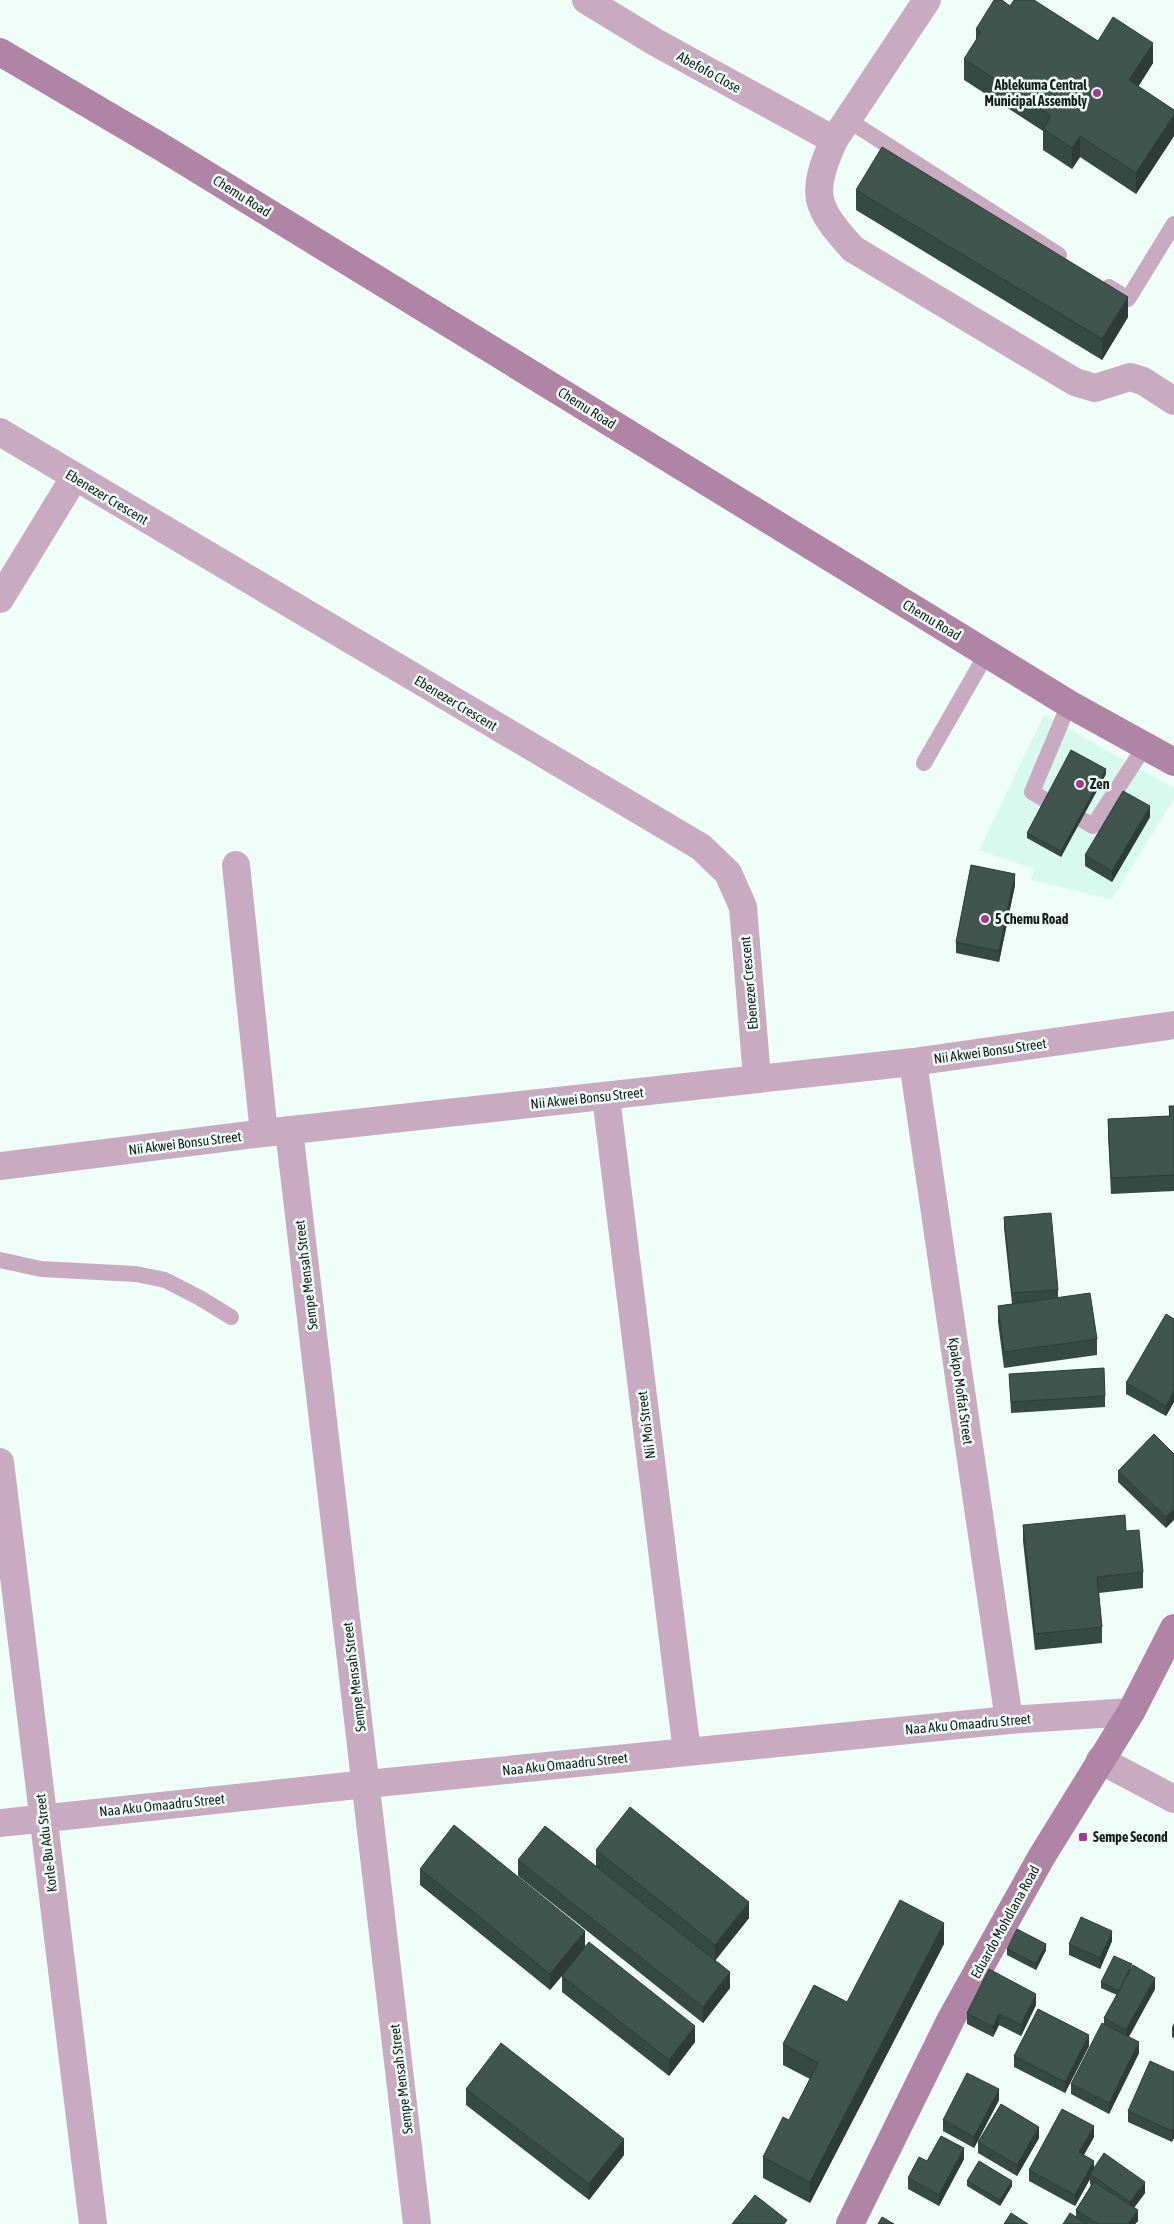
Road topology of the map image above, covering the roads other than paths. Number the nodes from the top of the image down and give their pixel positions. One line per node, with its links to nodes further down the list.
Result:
1 (586, 0): 4 (street, Abefofo Close)
2 (927, 0): 4 (street)
3 (0, 52): 12 (street, Chemu Road)
4 (841, 130): 6 (lane); 8 (street)
5 (1174, 224): 7 (lane)
6 (1070, 262)
7 (1095, 278)
8 (1174, 401)
9 (0, 432): 10 (street, Ebenezer Crescent)
10 (74, 478): 11 (street); 22 (street, Ebenezer Crescent)
11 (0, 599)
12 (987, 653): 13 (street, Chemu Road); 16 (lane)
13 (1069, 704): 14 (street, Chemu Road); 17 (lane)
14 (1146, 746): 15 (street, Chemu Road); 18 (lane)
15 (1174, 762)
16 (924, 763)
17 (1047, 801)
18 (1081, 820)
19 (236, 865): 24 (street, Sempe Mensah Street)
20 (1174, 1025): 21 (street, Nii Akwei Bonsu Street)
21 (913, 1062): 22 (street, Nii Akwei Bonsu Street); 31 (street, Kpakpo Moffat Street)
22 (757, 1078): 23 (street, Nii Akwei Bonsu Street)
23 (606, 1097): 24 (street, Nii Akwei Bonsu Street); 32 (street, Nii Moi Street)
24 (276, 1131): 25 (street, Nii Akwei Bonsu Street); 34 (street, Sempe Mensah Street)
25 (0, 1166)
26 (0, 1260): 27 (lane)
27 (231, 1317)
28 (0, 1462): 36 (street, Korle-Bu Adu Street)
29 (1174, 1628): 30 (street, Eduardo Mohdlana Road)
30 (1131, 1712): 31 (street, Naa Aku Omaadru Street); 33 (street, Eduardo Mohdlana Road)
31 (1009, 1720): 32 (street, Naa Aku Omaadru Street)
32 (686, 1752): 34 (street, Naa Aku Omaadru Street)
33 (1100, 1760): 35 (street); 40 (street, Eduardo Mohdlana Road)
34 (367, 1784): 36 (street, Naa Aku Omaadru Street); 39 (street, Sempe Mensah Street)
35 (1174, 1799)
36 (43, 1818): 37 (street, Naa Aku Omaadru Street); 38 (street, Korle-Bu Adu Street)
37 (0, 1824)
38 (93, 2224)
39 (417, 2224)
40 (850, 2224)

